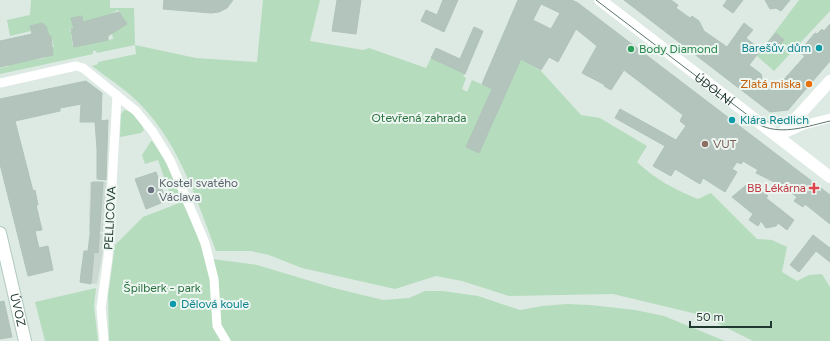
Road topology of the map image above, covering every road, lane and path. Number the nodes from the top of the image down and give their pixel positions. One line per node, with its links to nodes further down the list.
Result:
1 (600, 0): 6 (street, ÚDOLNÍ)
2 (830, 81): 6 (street)
3 (0, 82): 4 (street)
4 (117, 95): 10 (street, PELLICOVA); 11 (street)
5 (830, 118): 6 (street)
6 (779, 137): 7 (street, ÚDOLNÍ)
7 (830, 177)
8 (0, 233): 9 (street, ÚVOZ)
9 (25, 341)
10 (104, 341)
11 (226, 341)

